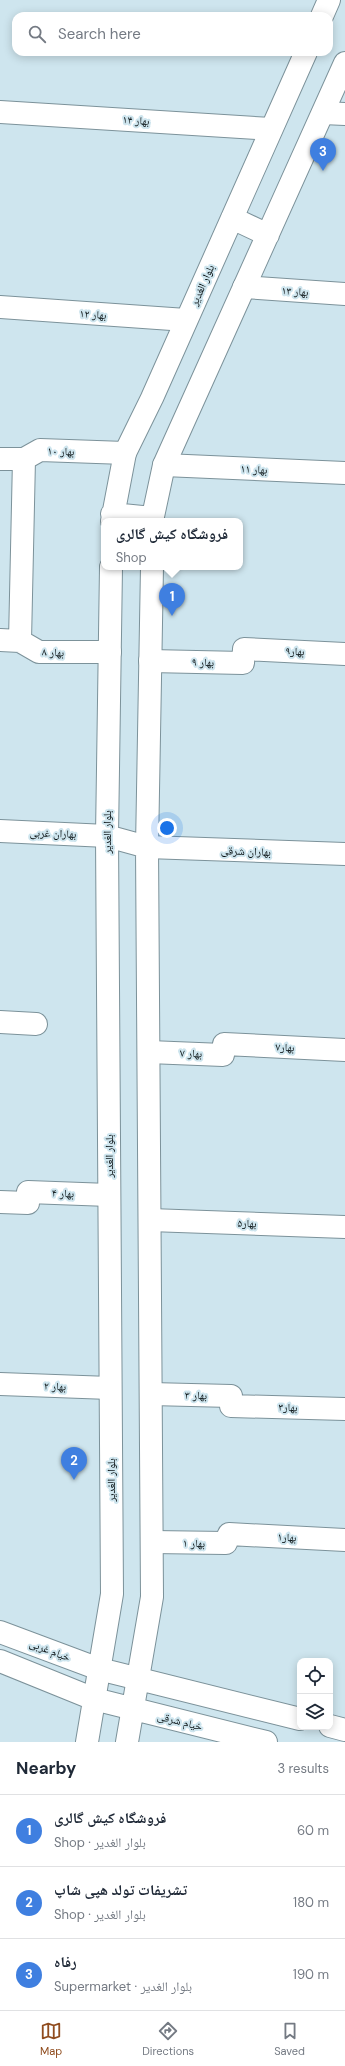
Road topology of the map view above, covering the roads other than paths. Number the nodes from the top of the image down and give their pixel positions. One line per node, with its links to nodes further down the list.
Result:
1 (329, 0): 2 (main road)
2 (324, 12)
3 (304, 56): 8 (main road, بلوار الغدیر)
4 (345, 63): 6 (main road)
5 (0, 112): 8 (main road, بهار ۱۴)
6 (323, 113): 7 (main road); 10 (main road)
7 (345, 114)
8 (271, 129): 9 (main road, بلوار الغدیر)
9 (232, 218): 10 (main road); 14 (main road, بلوار الغدیر)
10 (268, 235): 11 (main road)
11 (244, 287): 12 (main road, بهار ۱۳); 18 (main road)
12 (345, 294)
13 (0, 307): 14 (main road, بهار ۱۲)
14 (186, 320): 15 (main road, بلوار الغدیر)
15 (125, 453): 17 (main road, بهار ۱۰); 20 (main road, بلوار الغدیر)
16 (0, 459): 17 (main road, بهار ۱۰)
17 (24, 459): 24 (main road)
18 (164, 465): 19 (main road, بهار ۱۱); 21 (main road)
19 (345, 473)
20 (112, 518)
21 (152, 518)
22 (112, 570): 26 (main road, بلوار الغدیر)
23 (152, 570): 28 (main road)
24 (10, 640): 26 (main road, بهار ۸)
25 (244, 649): 27 (main road, بهار۹); 28 (main road, بهار ۹)
26 (110, 652): 30 (main road, بلوار الغدیر)
27 (345, 654)
28 (150, 661): 31 (main road)
29 (0, 831): 30 (main road, بهاران غربی)
30 (107, 836): 31 (main road, بهاران غربی); 38 (main road, بلوار الغدیر)
31 (147, 847): 32 (main road, بهاران شرقی); 37 (main road)
32 (345, 854)
33 (0, 1022): 34 (main road)
34 (36, 1024)
35 (224, 1044): 36 (main road, بهار۷); 37 (main road, بهار ۷)
36 (345, 1050)
37 (148, 1052): 40 (main road)
38 (109, 1195): 39 (main road, بهار ۴); 43 (main road, بلوار الغدیر)
39 (0, 1202)
40 (150, 1220): 41 (main road, بهار۵); 44 (main road)
41 (345, 1227)
42 (0, 1384): 43 (main road, بهار ۲)
43 (110, 1388): 52 (main road, بلوار الغدیر)
44 (150, 1394): 45 (main road, بهار ۳); 49 (main road)
45 (231, 1406): 46 (main road, بهار۳)
46 (345, 1409)
47 (229, 1534): 48 (main road, بهار۱); 49 (main road, بهار ۱)
48 (345, 1540)
49 (152, 1542): 53 (main road)
50 (0, 1632): 52 (main road, خیام غربی)
51 (0, 1660): 54 (main road)
52 (99, 1669): 53 (main road, خیام غربی); 54 (main road, بلوار الغدیر)
53 (138, 1679): 55 (main road); 56 (main road)
54 (94, 1700): 55 (main road, خیام شرقی); 59 (main road, بلوار الغدیر)
55 (133, 1709): 60 (main road); 61 (main road, خیام شرقی)
56 (297, 1718)
57 (333, 1727): 58 (main road)
58 (345, 1730)
59 (87, 1742)
60 (127, 1742)
61 (266, 1742)

